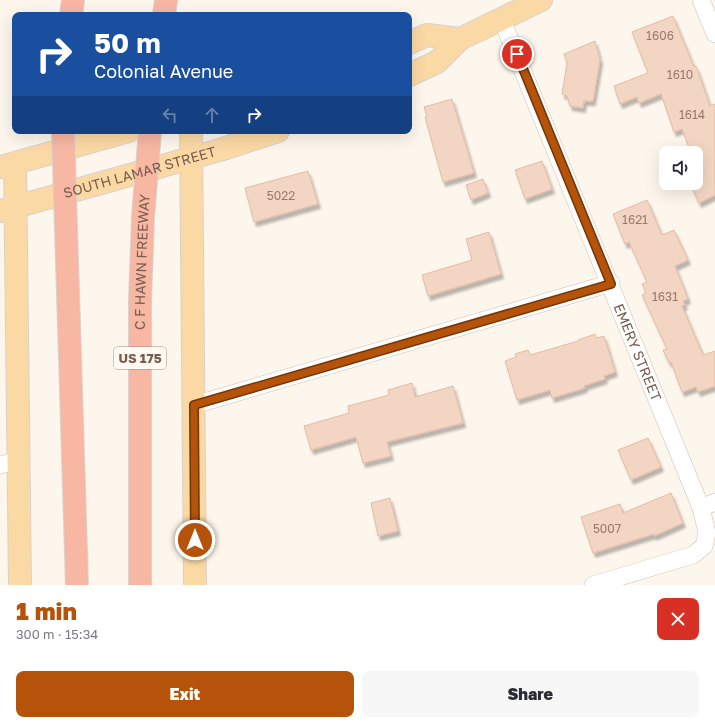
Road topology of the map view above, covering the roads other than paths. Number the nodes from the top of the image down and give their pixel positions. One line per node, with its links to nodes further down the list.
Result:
1 (73, 0): 5 (highway)
2 (166, 0): 6 (highway)
3 (701, 0): 8 (street)
4 (529, 3): 7 (main road)
5 (71, 12)
6 (164, 12)
7 (502, 20): 9 (main road); 20 (street, EMERY STREET)
8 (715, 34)
9 (460, 39): 10 (main road); 11 (main road)
10 (412, 41)
11 (412, 74)
12 (63, 134): 25 (highway, bridge)
13 (118, 134): 18 (main road)
14 (150, 134): 26 (highway, C F HAWN FREEWAY / US 175, bridge)
15 (191, 134): 17 (main road)
16 (268, 134): 17 (main road, SOUTH LAMAR STREET)
17 (191, 158): 19 (main road, SOUTH LAMAR STREET); 21 (main road)
18 (7, 165): 19 (main road)
19 (7, 210): 22 (main road)
20 (611, 284): 21 (street); 23 (street, EMERY STREET)
21 (194, 405): 27 (main road)
22 (9, 463): 24 (main road)
23 (710, 508): 28 (street, EMERY STREET)
24 (20, 585)
25 (77, 585)
26 (140, 585)
27 (195, 585)
28 (593, 585)

